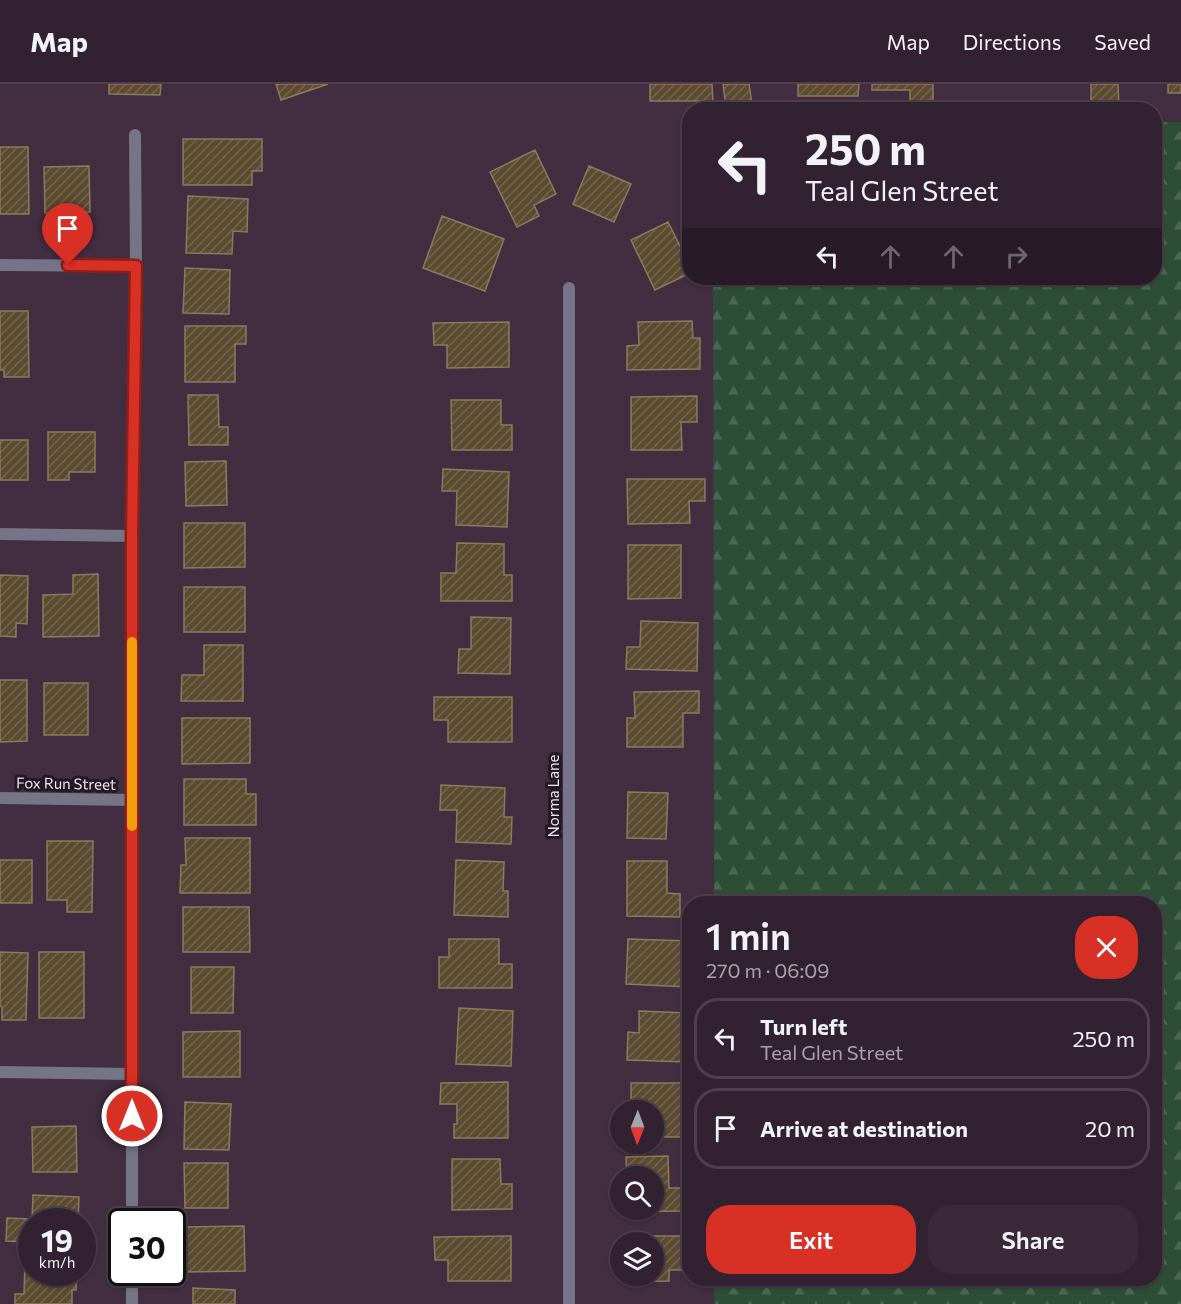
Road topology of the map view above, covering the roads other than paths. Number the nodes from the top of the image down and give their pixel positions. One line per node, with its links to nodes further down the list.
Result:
1 (135, 135): 3 (street)
2 (0, 265): 3 (street)
3 (136, 266): 6 (street)
4 (569, 288): 14 (street, Norma Lane)
5 (0, 534): 6 (street)
6 (132, 536): 8 (street)
7 (0, 798): 8 (street, Fox Run Street)
8 (132, 800): 10 (street)
9 (0, 1072): 10 (street)
10 (132, 1074): 11 (street)
11 (132, 1208)
12 (132, 1286): 13 (street)
13 (132, 1304)
14 (569, 1304)

